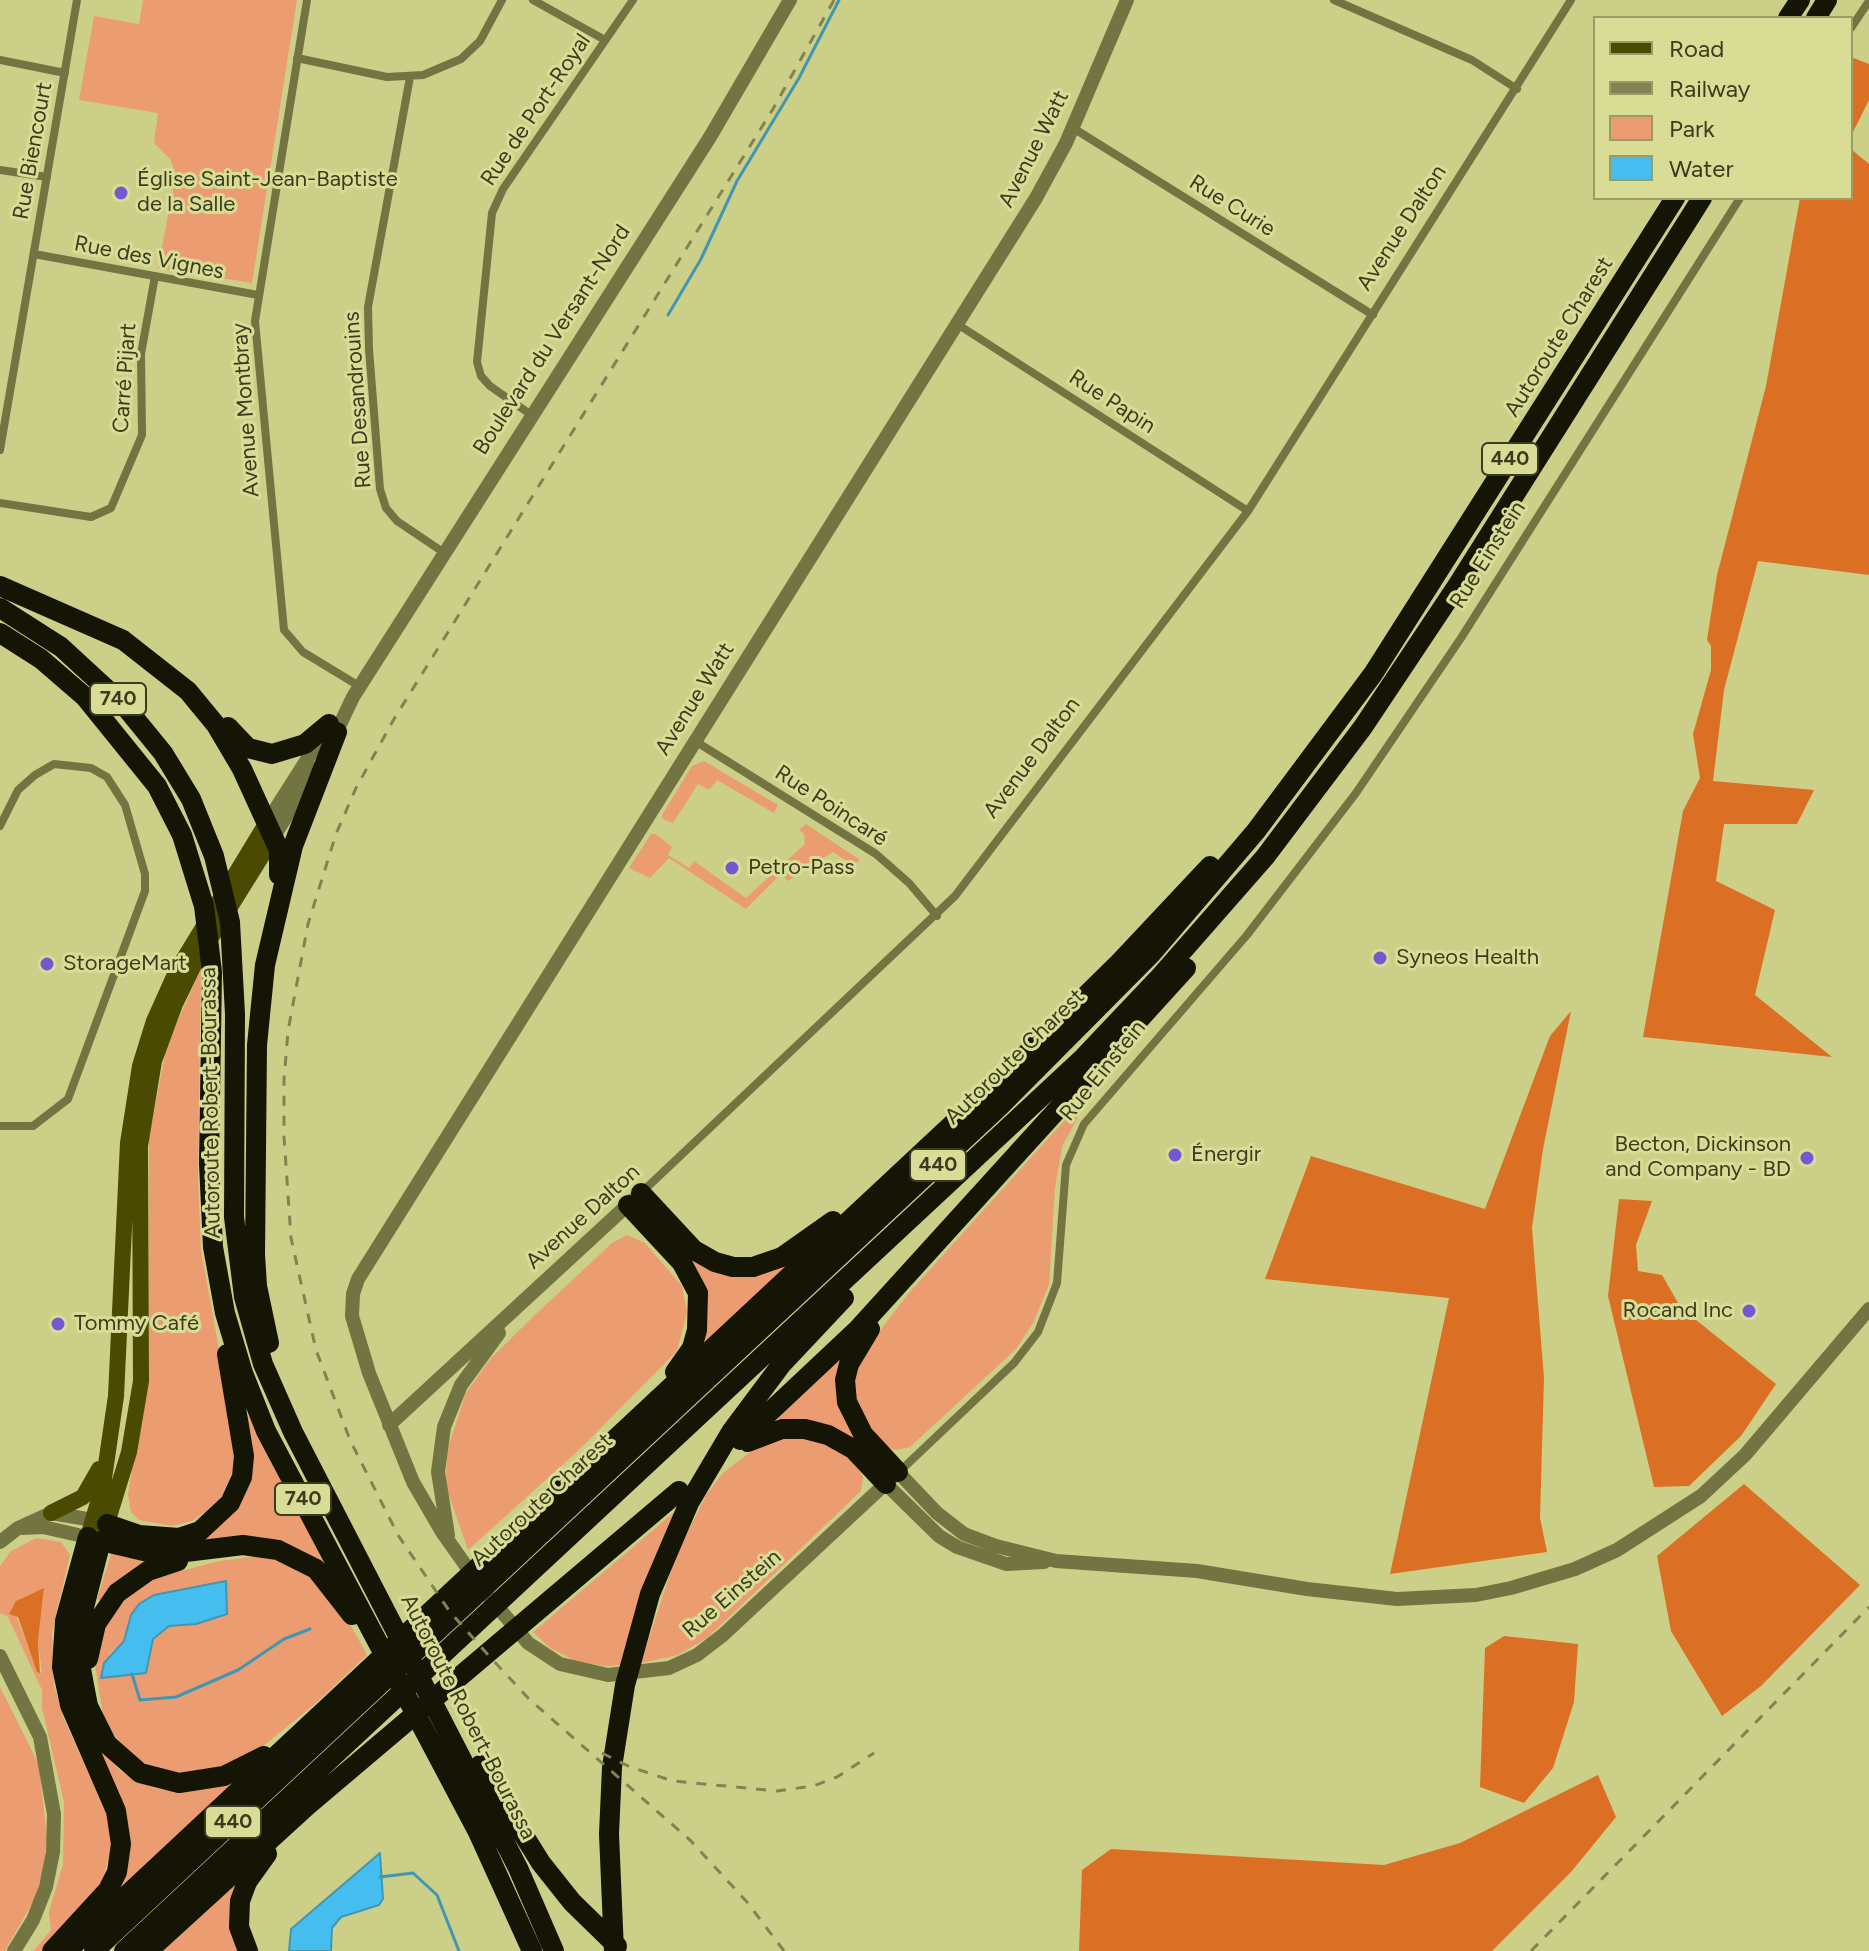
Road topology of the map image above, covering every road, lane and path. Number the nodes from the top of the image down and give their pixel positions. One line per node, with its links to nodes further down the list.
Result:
1 (77, 0): 15 (street, Rue Biencourt)
2 (307, 0): 13 (street, Avenue Montbray)
3 (502, 0): 16 (street)
4 (533, 0): 12 (street)
5 (633, 0): 12 (street, Rue de Port-Royal)
6 (790, 0): 29 (street, Boulevard du Versant-Nord)
7 (1127, 0): 18 (street, Avenue Watt)
8 (1334, 0): 17 (street)
9 (1571, 0): 17 (street, Avenue Dalton)
10 (1869, 1): 11 (street)
11 (1853, 25)
12 (605, 40): 29 (street, Rue de Port-Royal)
13 (297, 58): 16 (street); 26 (street, Avenue Montbray)
14 (0, 60): 15 (street)
15 (65, 73): 20 (street, Rue Biencourt)
16 (410, 77): 33 (street, Rue Desandrouins)
17 (1517, 89): 27 (street, Avenue Dalton)
18 (1073, 128): 27 (street, Rue Curie); 28 (street, Avenue Watt)
19 (0, 170): 20 (street)
20 (47, 177): 24 (street, Rue Biencourt)
21 (1674, 200): 39 (highway, Autoroute Charest / 440)
22 (1701, 200): 42 (highway, Autoroute Charest / 440)
23 (1739, 200): 59 (street, Rue Einstein)
24 (34, 254): 25 (street, Rue des Vignes); 30 (street, Rue Biencourt)
25 (155, 276): 26 (street, Rue des Vignes); 31 (street, Carré Pijart)
26 (258, 295): 38 (street, Avenue Montbray)
27 (1373, 315): 32 (street, Avenue Dalton)
28 (957, 324): 32 (street, Rue Papin); 41 (street, Avenue Watt)
29 (530, 414): 33 (street, Boulevard du Versant-Nord)
30 (0, 450)
31 (0, 503)
32 (1248, 511): 45 (street, Avenue Dalton)
33 (443, 552): 38 (street, Boulevard du Versant-Nord)
34 (0, 586): 37 (highway)
35 (0, 608): 56 (highway, Autoroute Robert-Bourassa / 740)
36 (0, 633): 52 (highway, Autoroute Robert-Bourassa / 740)
37 (162, 667): 40 (highway); 44 (highway)
38 (359, 686): 40 (street, Boulevard du Versant-Nord)
39 (1343, 717): 48 (highway); 67 (highway, Autoroute Charest / 440)
40 (333, 728): 44 (street, Boulevard du Versant-Nord); 46 (highway)
41 (695, 741): 45 (street, Rue Poincaré); 55 (street, Avenue Watt)
42 (1299, 813): 47 (highway, Autoroute Charest / 440); 51 (highway)
43 (0, 826): 49 (street)
44 (270, 831): 46 (highway); 57 (main road, Boulevard du Versant-Nord); 63 (main road, Boulevard du Versant-Nord)
45 (937, 916): 50 (street, Avenue Dalton)
46 (270, 938): 56 (highway)
47 (1084, 1057): 67 (highway, Autoroute Charest / 440); 83 (highway)
48 (960, 1117): 50 (highway); 58 (highway)
49 (0, 1126)
50 (634, 1199): 53 (street, Avenue Dalton); 58 (highway)
51 (941, 1238): 59 (highway); 59 (highway)
52 (213, 1247): 63 (highway); 72 (highway, Autoroute Robert-Bourassa / 740)
53 (528, 1297): 55 (street, Avenue Dalton); 65 (street)
54 (1869, 1309): 59 (street)
55 (389, 1425): 65 (street, Rue Einstein)
56 (293, 1432): 68 (highway, Autoroute Robert-Bourassa / 740)
57 (110, 1438): 61 (main road); 63 (main road, Boulevard du Versant-Nord)
58 (580, 1469): 70 (highway)
59 (892, 1478): 65 (street, Rue Einstein)
60 (679, 1491): 73 (highway)
61 (51, 1513): 62 (street); 63 (street)
62 (18, 1528): 63 (street); 64 (street)
63 (97, 1531): 66 (highway); 71 (highway); 75 (highway)
64 (0, 1542)
65 (451, 1547)
66 (217, 1549): 71 (highway); 72 (highway)
67 (501, 1585): 70 (highway, Autoroute Charest / 440)
68 (390, 1618): 82 (highway, Autoroute Robert-Bourassa / 740); 84 (highway)
69 (0, 1656): 74 (street)
70 (371, 1692): 71 (highway); 76 (highway); 77 (highway, Autoroute Charest / 440); 78 (highway, Autoroute Charest / 440)
71 (85, 1695)
72 (428, 1737): 81 (highway, Autoroute Robert-Bourassa / 740)
73 (342, 1776): 79 (highway); 80 (highway)
74 (14, 1951)
75 (52, 1951)
76 (67, 1951)
77 (94, 1951)
78 (124, 1951)
79 (148, 1951)
80 (248, 1951)
81 (532, 1951)
82 (554, 1951)
83 (614, 1951)
84 (623, 1951)

